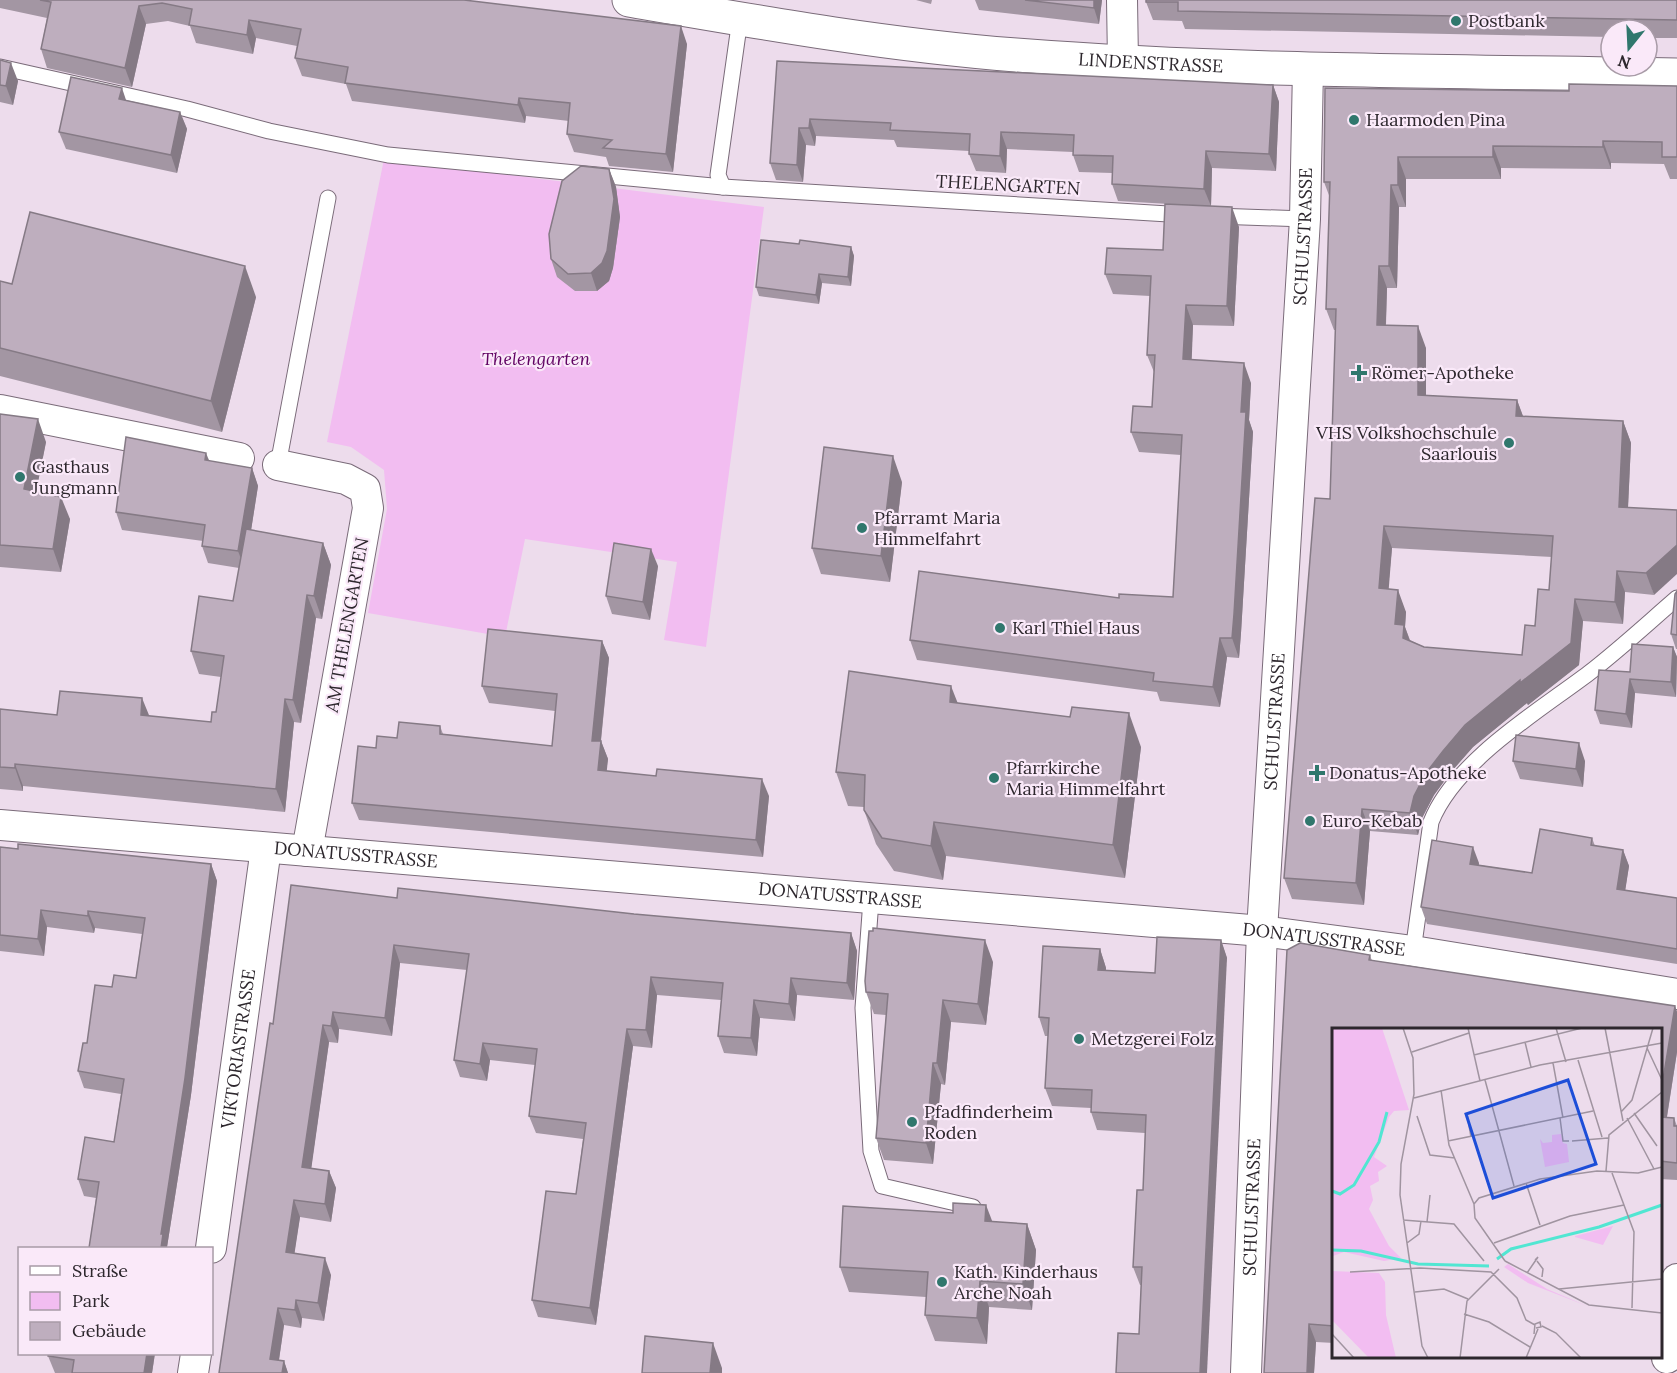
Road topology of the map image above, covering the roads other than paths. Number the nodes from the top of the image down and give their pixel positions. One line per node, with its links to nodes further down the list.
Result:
1 (629, 0): 3 (street, LINDENSTRASSE)
2 (1122, 0): 4 (street)
3 (740, 19): 4 (street, LINDENSTRASSE); 8 (lane)
4 (1123, 61): 6 (street, LINDENSTRASSE)
5 (0, 67): 8 (lane, THELENGARTEN)
6 (1308, 69): 7 (street, LINDENSTRASSE); 10 (street, SCHULSTRASSE)
7 (1677, 75)
8 (723, 187): 10 (lane, THELENGARTEN)
9 (328, 198): 13 (lane)
10 (1305, 219): 19 (street, SCHULSTRASSE)
11 (0, 410): 12 (street)
12 (239, 458)
13 (278, 465): 17 (street, AM THELENGARTEN)
14 (1677, 598): 20 (lane)
15 (0, 825): 16 (street, DONATUSSTRASSE)
16 (266, 848): 17 (street, DONATUSSTRASSE); 23 (street, VIKTORIASTRASSE)
17 (307, 851): 18 (street, DONATUSSTRASSE)
18 (871, 900): 19 (street, DONATUSSTRASSE); 22 (lane)
19 (1262, 931): 20 (street, DONATUSSTRASSE); 28 (street, SCHULSTRASSE)
20 (1413, 951): 21 (street, DONATUSSTRASSE)
21 (1677, 994)
22 (982, 1209)
23 (211, 1247)
24 (1677, 1279): 26 (street)
25 (196, 1355): 27 (street)
26 (1667, 1358)
27 (193, 1373)
28 (1246, 1373)

